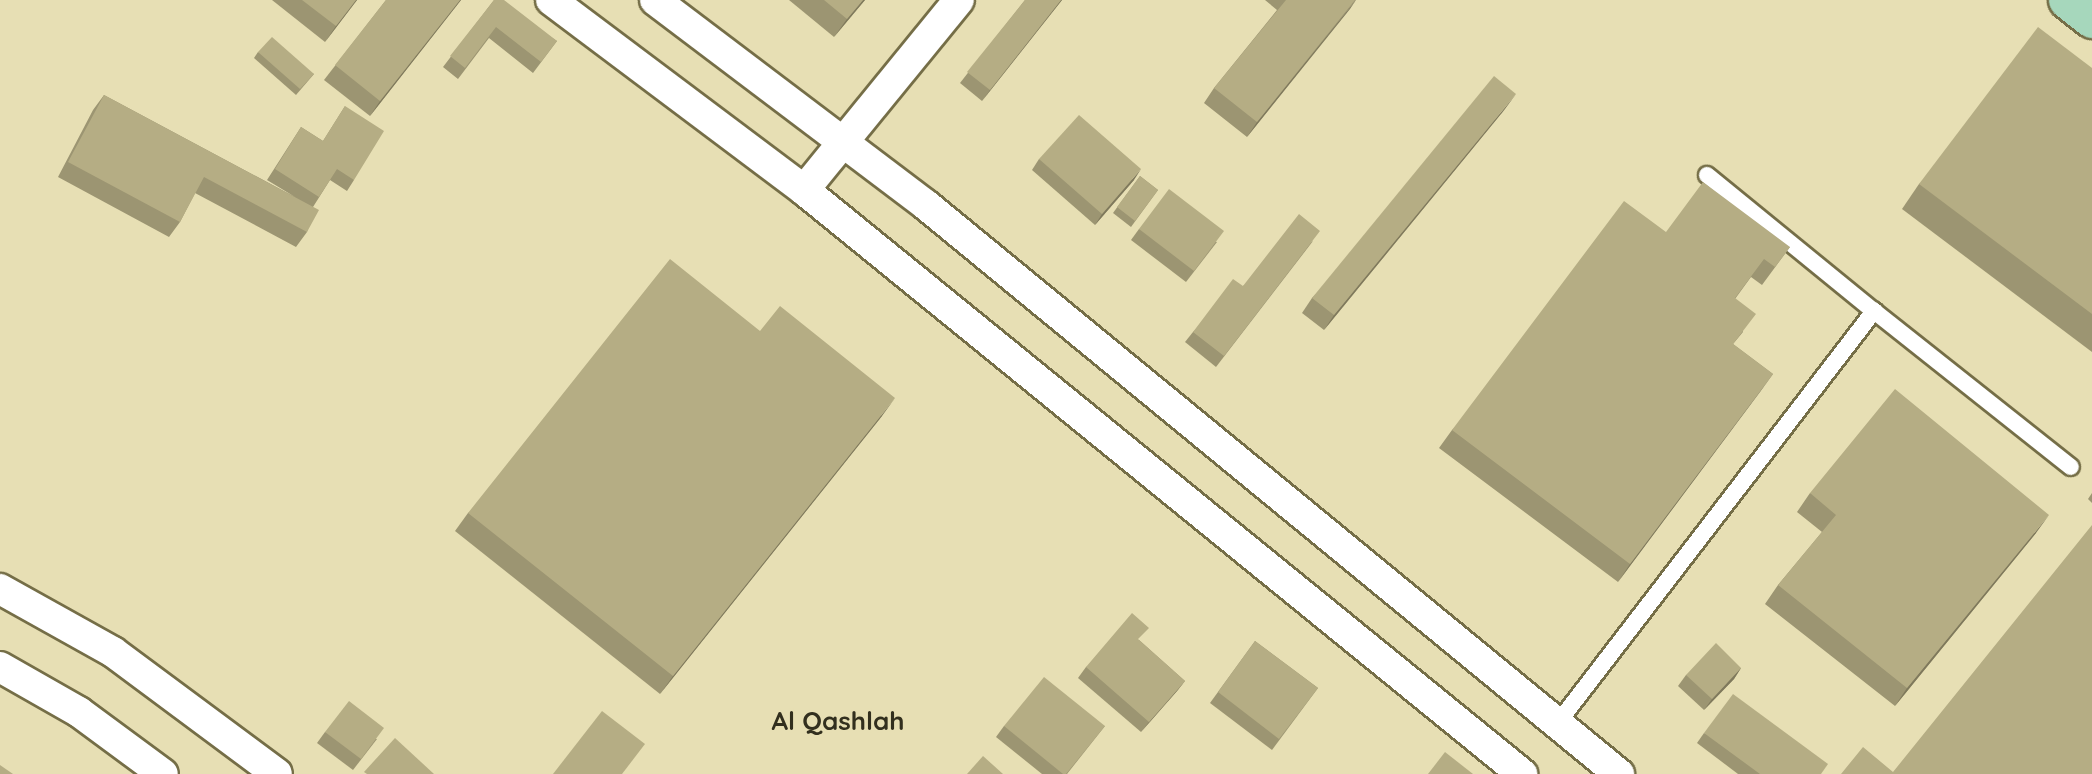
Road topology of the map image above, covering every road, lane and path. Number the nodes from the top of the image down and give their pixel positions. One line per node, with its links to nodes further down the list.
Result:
1 (551, 0): 8 (street)
2 (655, 0): 6 (street)
3 (959, 0): 6 (street)
4 (2068, 0): 5 (main road)
5 (2092, 19)
6 (846, 141): 8 (street); 13 (street)
7 (1707, 175): 9 (lane)
8 (804, 190): 16 (street)
9 (1874, 310): 10 (lane); 13 (lane)
10 (2071, 467)
11 (0, 589): 15 (street)
12 (0, 667): 14 (street)
13 (1557, 724): 17 (street)
14 (163, 774)
15 (276, 774)
16 (1522, 774)
17 (1619, 774)

